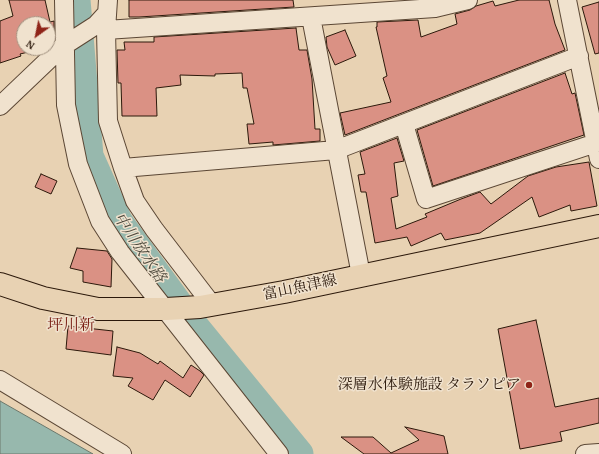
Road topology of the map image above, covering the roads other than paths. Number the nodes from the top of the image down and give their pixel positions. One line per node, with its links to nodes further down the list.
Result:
1 (64, 0): 6 (street)
2 (468, 0): 5 (street)
3 (568, 0): 7 (street)
4 (104, 17): 5 (street); 6 (street); 12 (street)
5 (310, 17): 11 (street)
6 (66, 44): 8 (street); 17 (street)
7 (579, 56): 9 (street); 10 (street)
8 (0, 106)
9 (404, 124): 10 (street); 11 (street)
10 (598, 148)
11 (336, 150): 12 (street); 14 (street)
12 (123, 168): 16 (street)
13 (599, 226): 14 (main road, 富山魚津線)
14 (360, 275): 16 (main road, 富山魚津線)
15 (0, 284): 17 (main road, 富山魚津線)
16 (206, 307): 17 (main road, 富山魚津線)
17 (168, 309): 21 (street)
18 (0, 380): 20 (street)
19 (599, 452): 22 (street)
20 (122, 454)
21 (279, 454)
22 (585, 454)

